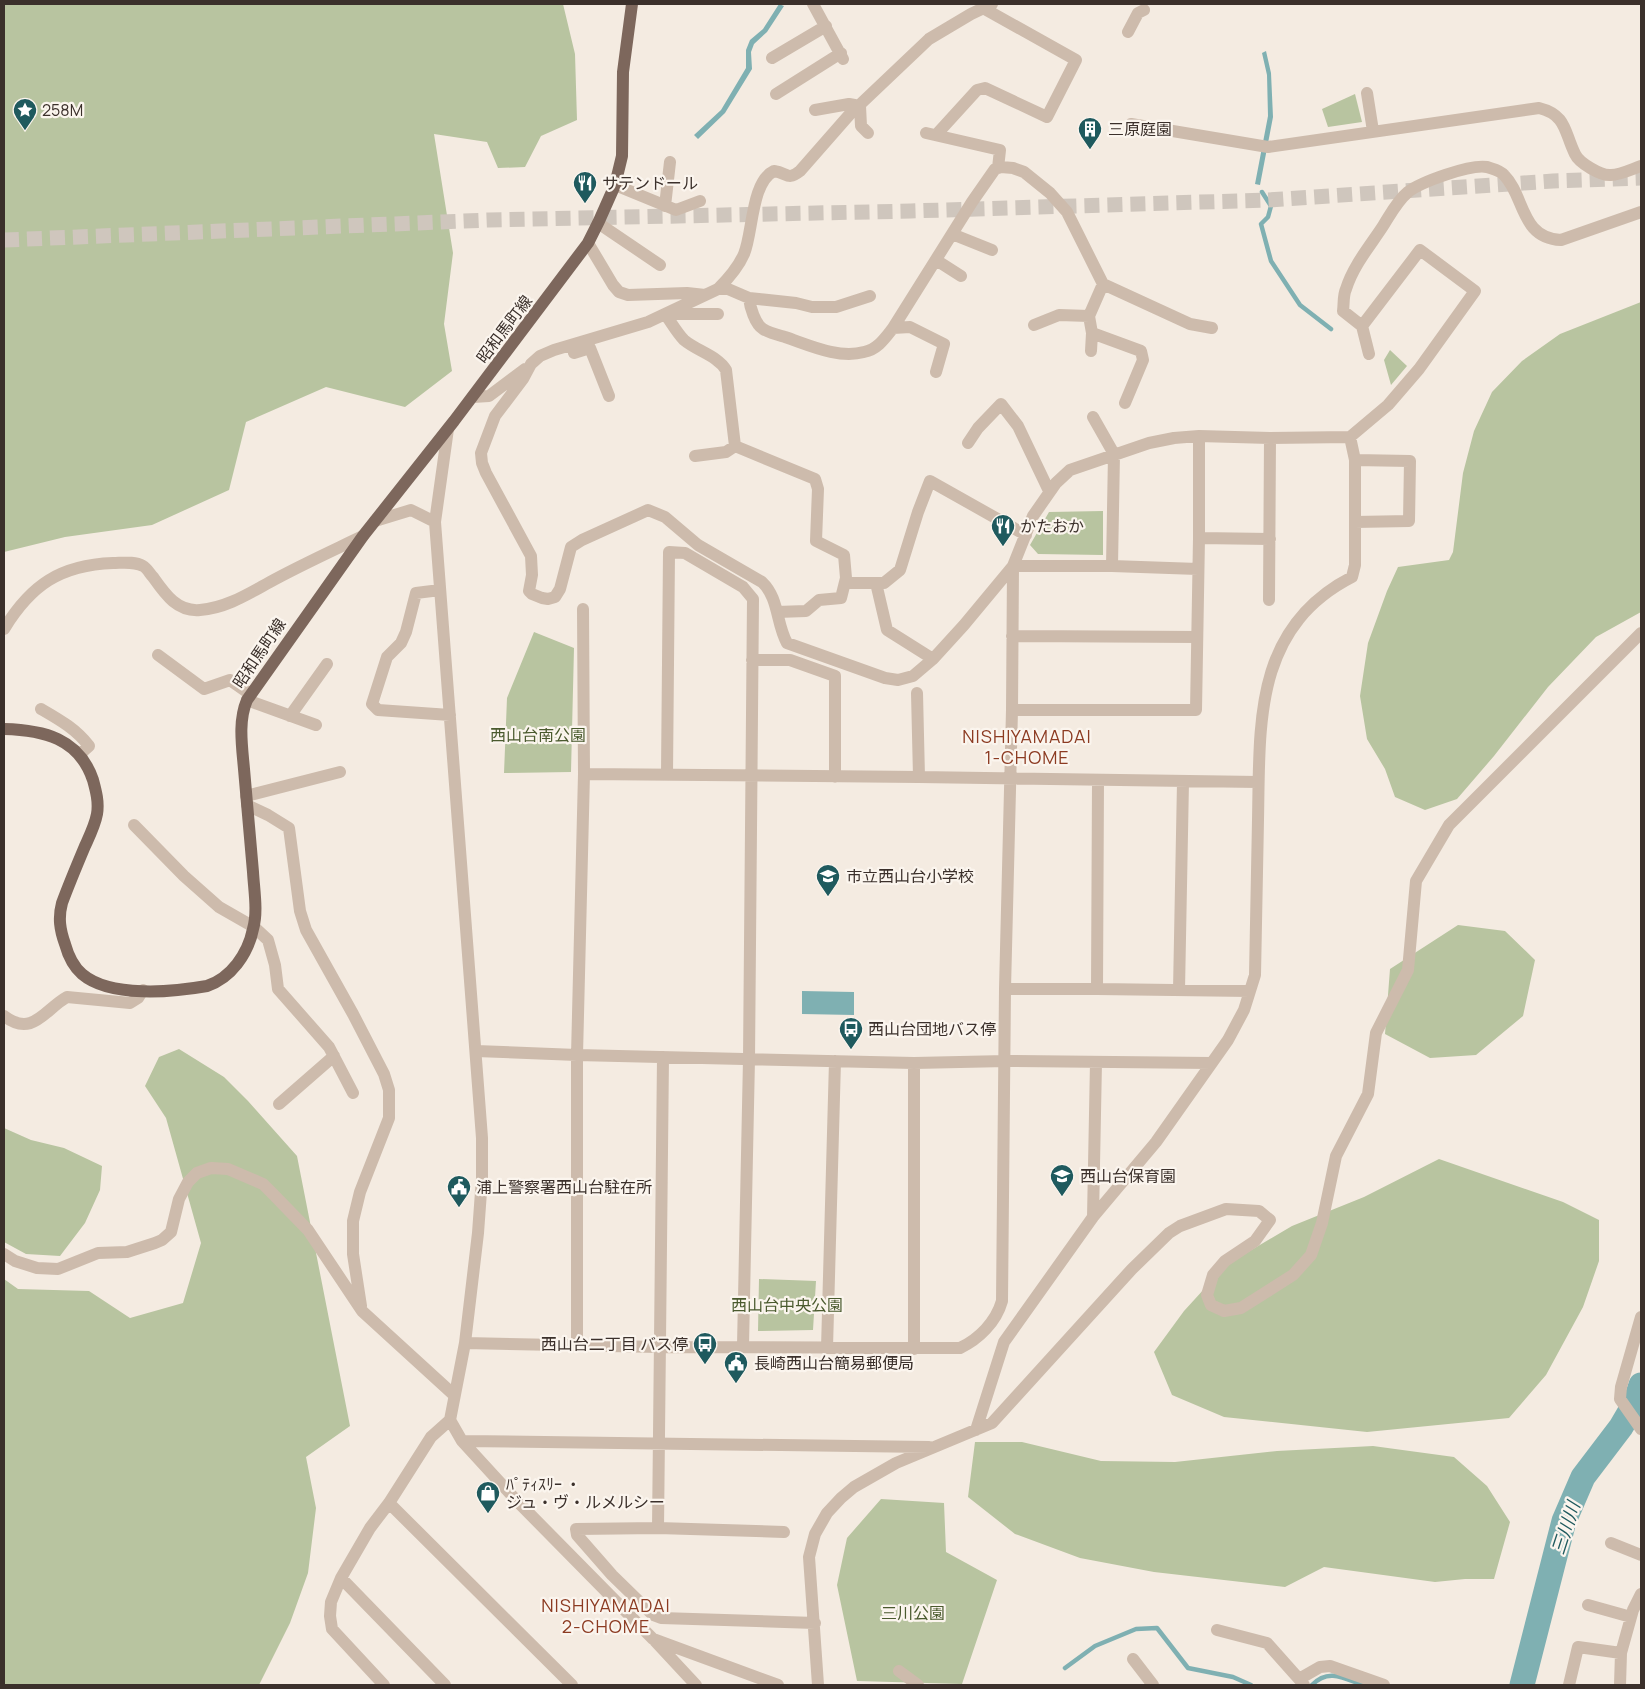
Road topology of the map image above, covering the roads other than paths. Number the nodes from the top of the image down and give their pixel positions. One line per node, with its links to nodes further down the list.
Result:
1 (632, 4): 18 (main road, 昭和馬町線)
2 (813, 4): 5 (street)
3 (988, 6): 10 (street); 17 (street)
4 (1137, 9): 6 (street)
5 (826, 26): 7 (street); 8 (street)
6 (1128, 32)
7 (772, 58)
8 (776, 94)
9 (1367, 94): 14 (street)
10 (860, 106): 11 (street); 13 (street); 30 (street)
11 (814, 110)
12 (1131, 124): 14 (street)
13 (868, 132)
14 (1373, 132): 16 (street)
15 (670, 162): 20 (street)
16 (1641, 166)
17 (998, 168): 23 (street); 29 (street)
18 (615, 185): 20 (street); 22 (main road, 昭和馬町線)
19 (700, 201): 20 (street)
20 (665, 206)
21 (1641, 212): 38 (street)
22 (598, 223): 24 (main road, 昭和馬町線); 27 (street)
23 (952, 234): 25 (street); 26 (street)
24 (588, 243): 31 (street); 47 (main road, 昭和馬町線)
25 (992, 250)
26 (936, 260): 28 (street); 39 (street)
27 (660, 265)
28 (961, 276)
29 (1102, 284): 36 (street); 40 (street)
30 (718, 289): 31 (street); 33 (street)
31 (705, 295): 34 (street)
32 (870, 296): 33 (street)
33 (749, 298): 39 (street)
34 (665, 314): 35 (street); 42 (street); 56 (street)
35 (718, 314)
36 (1089, 316): 37 (street); 41 (street)
37 (1034, 325)
38 (1362, 326): 44 (street); 53 (street)
39 (893, 328): 46 (street)
40 (1212, 328)
41 (1092, 333): 43 (street); 49 (street)
42 (564, 347): 45 (street); 48 (street)
43 (1091, 351)
44 (1369, 354)
45 (531, 364): 47 (street); 76 (street)
46 (936, 372)
47 (473, 396): 51 (main road, 昭和馬町線)
48 (609, 396)
49 (1125, 403)
50 (1093, 417): 57 (street)
51 (448, 429): 61 (main road, 昭和馬町線); 62 (street)
52 (1200, 436): 54 (street); 57 (street); 66 (street)
53 (1350, 437): 54 (street); 59 (street)
54 (1270, 438): 67 (street)
55 (968, 442): 60 (street)
56 (736, 446): 58 (street); 71 (street)
57 (1114, 454): 60 (street); 69 (street)
58 (695, 456)
59 (1355, 460): 63 (street); 63 (street)
60 (1050, 491): 64 (street)
61 (375, 521): 62 (street); 65 (main road, 昭和馬町線)
62 (435, 522): 73 (street)
63 (1355, 522): 103 (street)
64 (1026, 534): 68 (street); 72 (street)
65 (363, 536): 77 (street); 86 (main road, 昭和馬町線)
66 (1199, 538): 67 (street); 70 (street)
67 (1270, 539): 74 (street)
68 (1013, 566): 69 (street); 79 (street); 82 (street)
69 (1112, 566): 70 (street)
70 (1198, 569): 80 (street)
71 (845, 583): 72 (street); 76 (street)
72 (876, 583): 82 (street)
73 (440, 590): 89 (street); 89 (street)
74 (1270, 600)
75 (584, 608): 95 (street)
76 (777, 612): 82 (street)
77 (4, 629)
78 (1641, 633): 140 (street)
79 (1012, 636): 80 (street); 88 (street)
80 (1197, 637): 88 (street)
81 (158, 655): 86 (street)
82 (933, 659)
83 (752, 660): 96 (street); 97 (street); 98 (street)
84 (327, 664): 90 (street)
85 (917, 693): 99 (street)
86 (248, 697): 90 (street); 104 (main road, 昭和馬町線)
87 (42, 709): 93 (street)
88 (1012, 710): 100 (street)
89 (450, 715): 113 (street)
90 (290, 716): 91 (street)
91 (316, 725)
92 (4, 729): 93 (main road, 昭和馬町線)
93 (80, 754): 109 (main road, 昭和馬町線)
94 (340, 772): 104 (street)
95 (584, 774): 96 (street); 114 (street)
96 (668, 774): 97 (street)
97 (751, 776): 98 (street); 117 (street)
98 (835, 776): 99 (street)
99 (919, 777): 100 (street)
100 (1010, 778): 101 (street); 108 (street)
101 (1098, 781): 102 (street); 107 (street)
102 (1184, 782): 103 (street); 110 (street)
103 (1258, 782): 111 (street)
104 (247, 801): 106 (main road, 昭和馬町線); 127 (street)
105 (134, 825): 106 (street)
106 (254, 927): 109 (main road, 昭和馬町線); 115 (street)
107 (1097, 988): 108 (street); 110 (street)
108 (1005, 989): 119 (street)
109 (143, 990): 112 (street)
110 (1179, 990): 111 (street)
111 (1250, 992): 122 (street)
112 (4, 1016)
113 (476, 1051): 114 (street); 131 (street)
114 (577, 1055): 116 (street); 132 (street)
115 (334, 1056): 123 (street); 124 (street)
116 (664, 1057): 117 (street); 134 (street)
117 (749, 1059): 118 (street); 133 (street)
118 (835, 1061): 121 (street); 135 (street)
119 (1006, 1061): 120 (street); 121 (street); 129 (street)
120 (1096, 1062): 122 (street); 125 (street)
121 (914, 1063): 136 (street)
122 (1211, 1063): 125 (street)
123 (353, 1093)
124 (279, 1104)
125 (1093, 1217): 130 (street)
126 (4, 1254): 127 (street)
127 (362, 1311): 137 (street)
128 (1641, 1317): 139 (street)
129 (988, 1327): 130 (street); 136 (street)
130 (1004, 1342): 140 (street)
131 (465, 1343): 132 (street); 137 (street)
132 (577, 1346): 134 (street)
133 (743, 1346): 134 (street); 135 (street)
134 (659, 1347): 142 (street)
135 (827, 1348): 136 (street)
136 (914, 1349)
137 (454, 1395): 138 (street)
138 (450, 1420): 141 (street); 144 (street)
139 (1640, 1428)
140 (976, 1430): 143 (street)
141 (462, 1441): 142 (street); 155 (street)
142 (658, 1442): 143 (street); 145 (street)
143 (934, 1447): 153 (street)
144 (389, 1503): 149 (street); 162 (street)
145 (658, 1528): 146 (street); 153 (street)
146 (784, 1532)
147 (1611, 1543): 148 (street)
148 (1641, 1555)
149 (341, 1578): 160 (street); 161 (street)
150 (1641, 1594): 152 (street)
151 (1588, 1605): 152 (street)
152 (1635, 1615): 156 (street)
153 (814, 1623): 165 (street)
154 (1217, 1630): 159 (street)
155 (654, 1639): 163 (street); 164 (street)
156 (1621, 1652): 169 (street); 170 (street)
157 (1133, 1659): 167 (street)
158 (899, 1671): 166 (street)
159 (1302, 1682): 168 (street)
160 (384, 1685)
161 (445, 1685)
162 (572, 1685)
163 (696, 1685)
164 (778, 1685)
165 (818, 1685)
166 (918, 1685)
167 (1154, 1685)
168 (1384, 1685)
169 (1569, 1685)
170 (1620, 1685)

